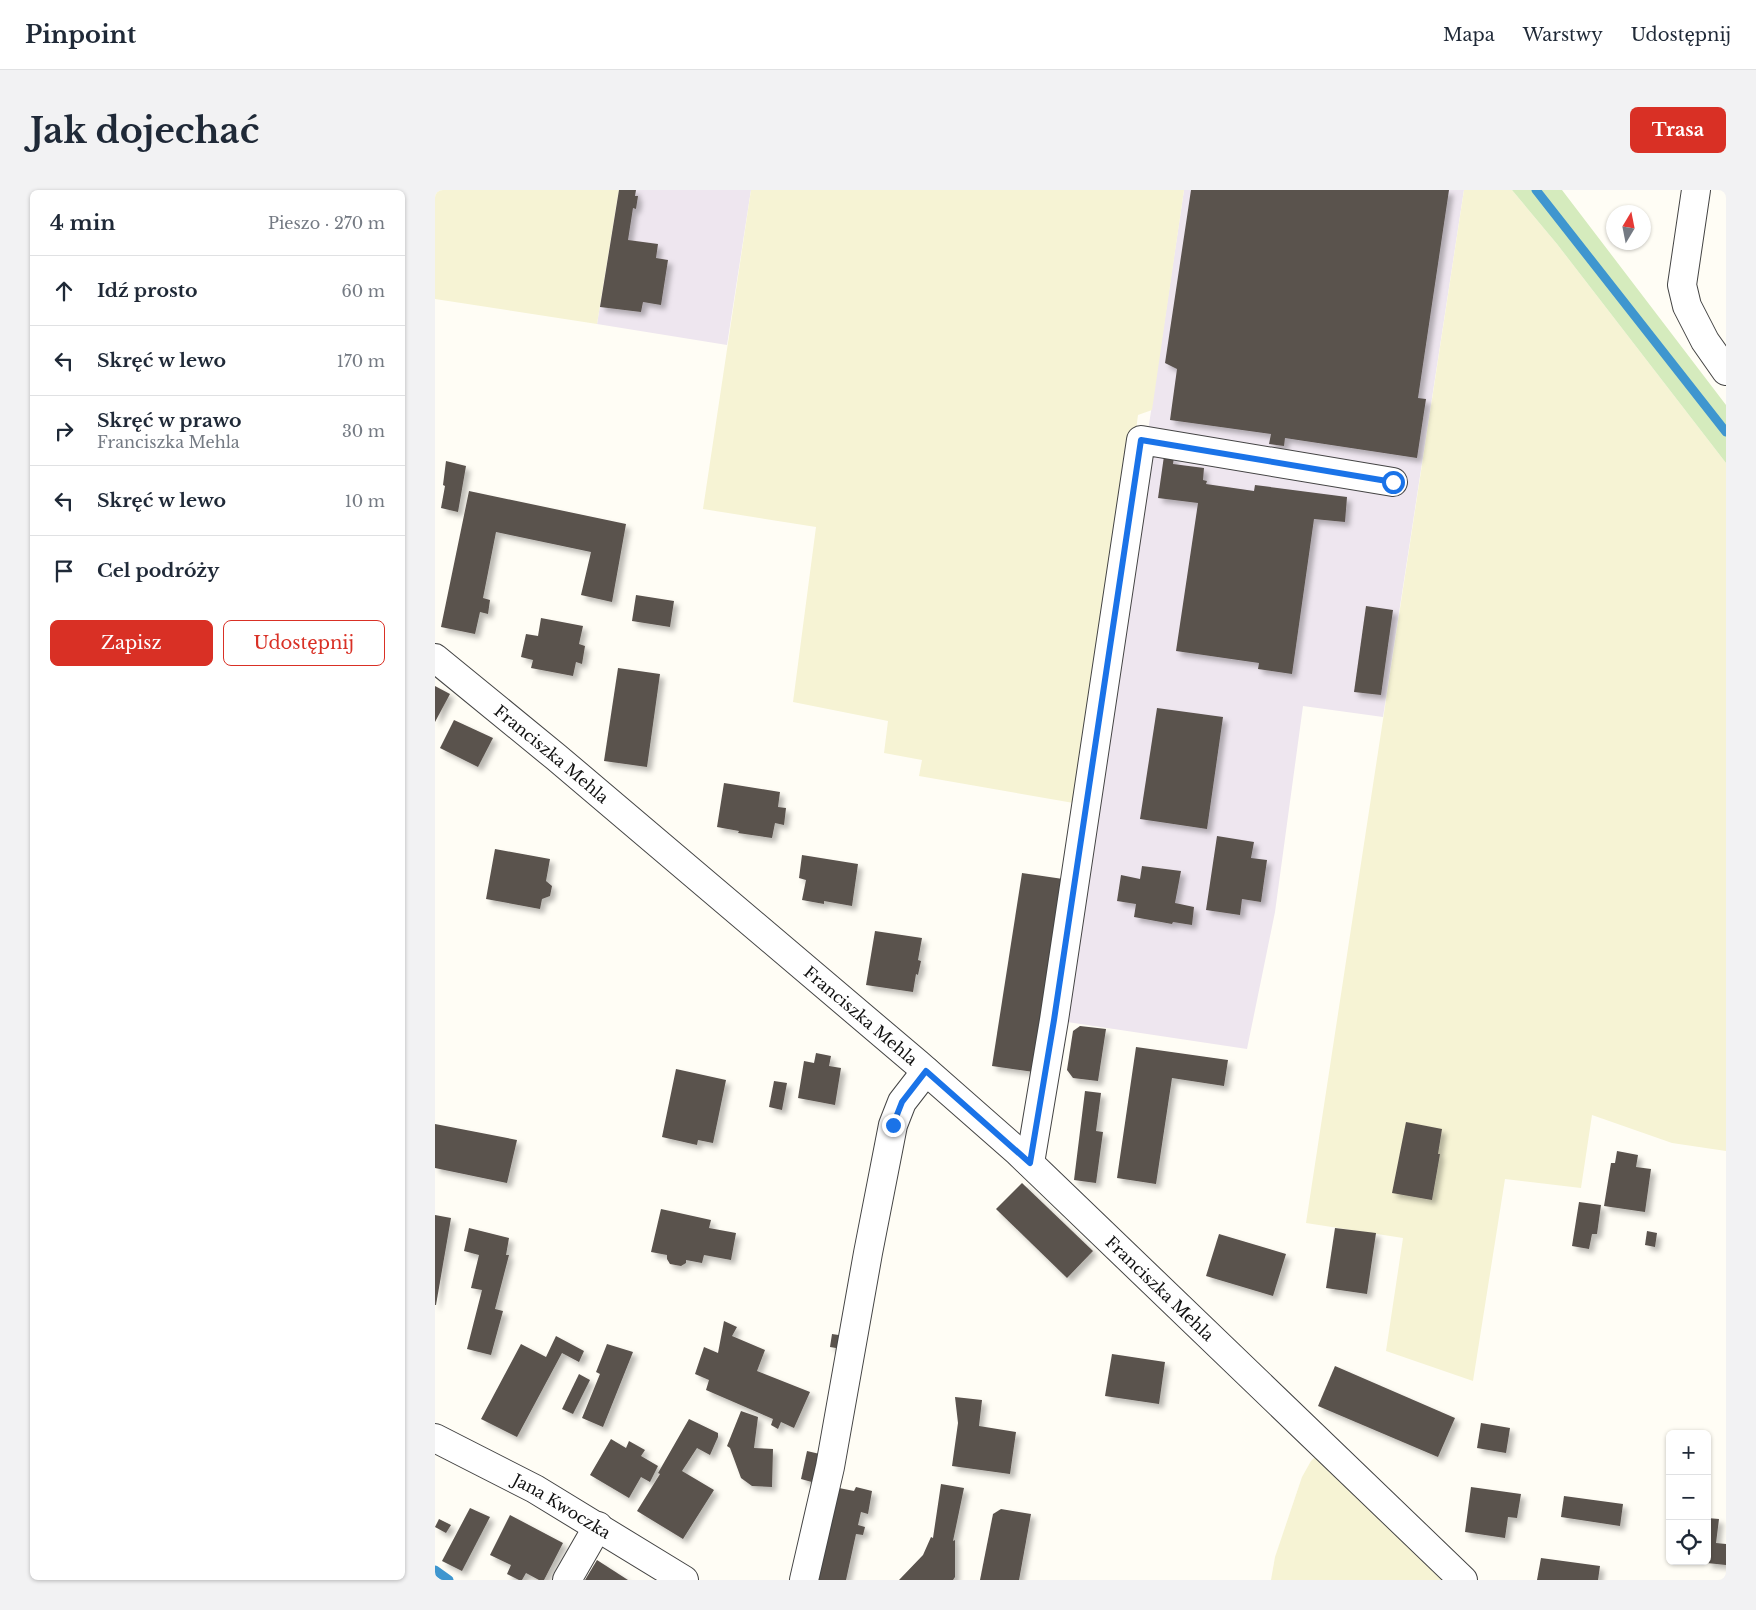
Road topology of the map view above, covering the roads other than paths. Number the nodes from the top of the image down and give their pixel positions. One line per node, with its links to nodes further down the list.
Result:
1 (1696, 190): 2 (street)
2 (1726, 371)
3 (1393, 482): 6 (street)
4 (435, 658): 5 (street, Franciszka Mehla)
5 (926, 1071): 6 (street, Franciszka Mehla); 11 (street)
6 (1030, 1163): 12 (street, Franciszka Mehla)
7 (435, 1438): 8 (street, Jana Kwoczka)
8 (599, 1526): 9 (street); 10 (street, Jana Kwoczka)
9 (567, 1580)
10 (684, 1580)
11 (804, 1580)
12 (1463, 1580)

